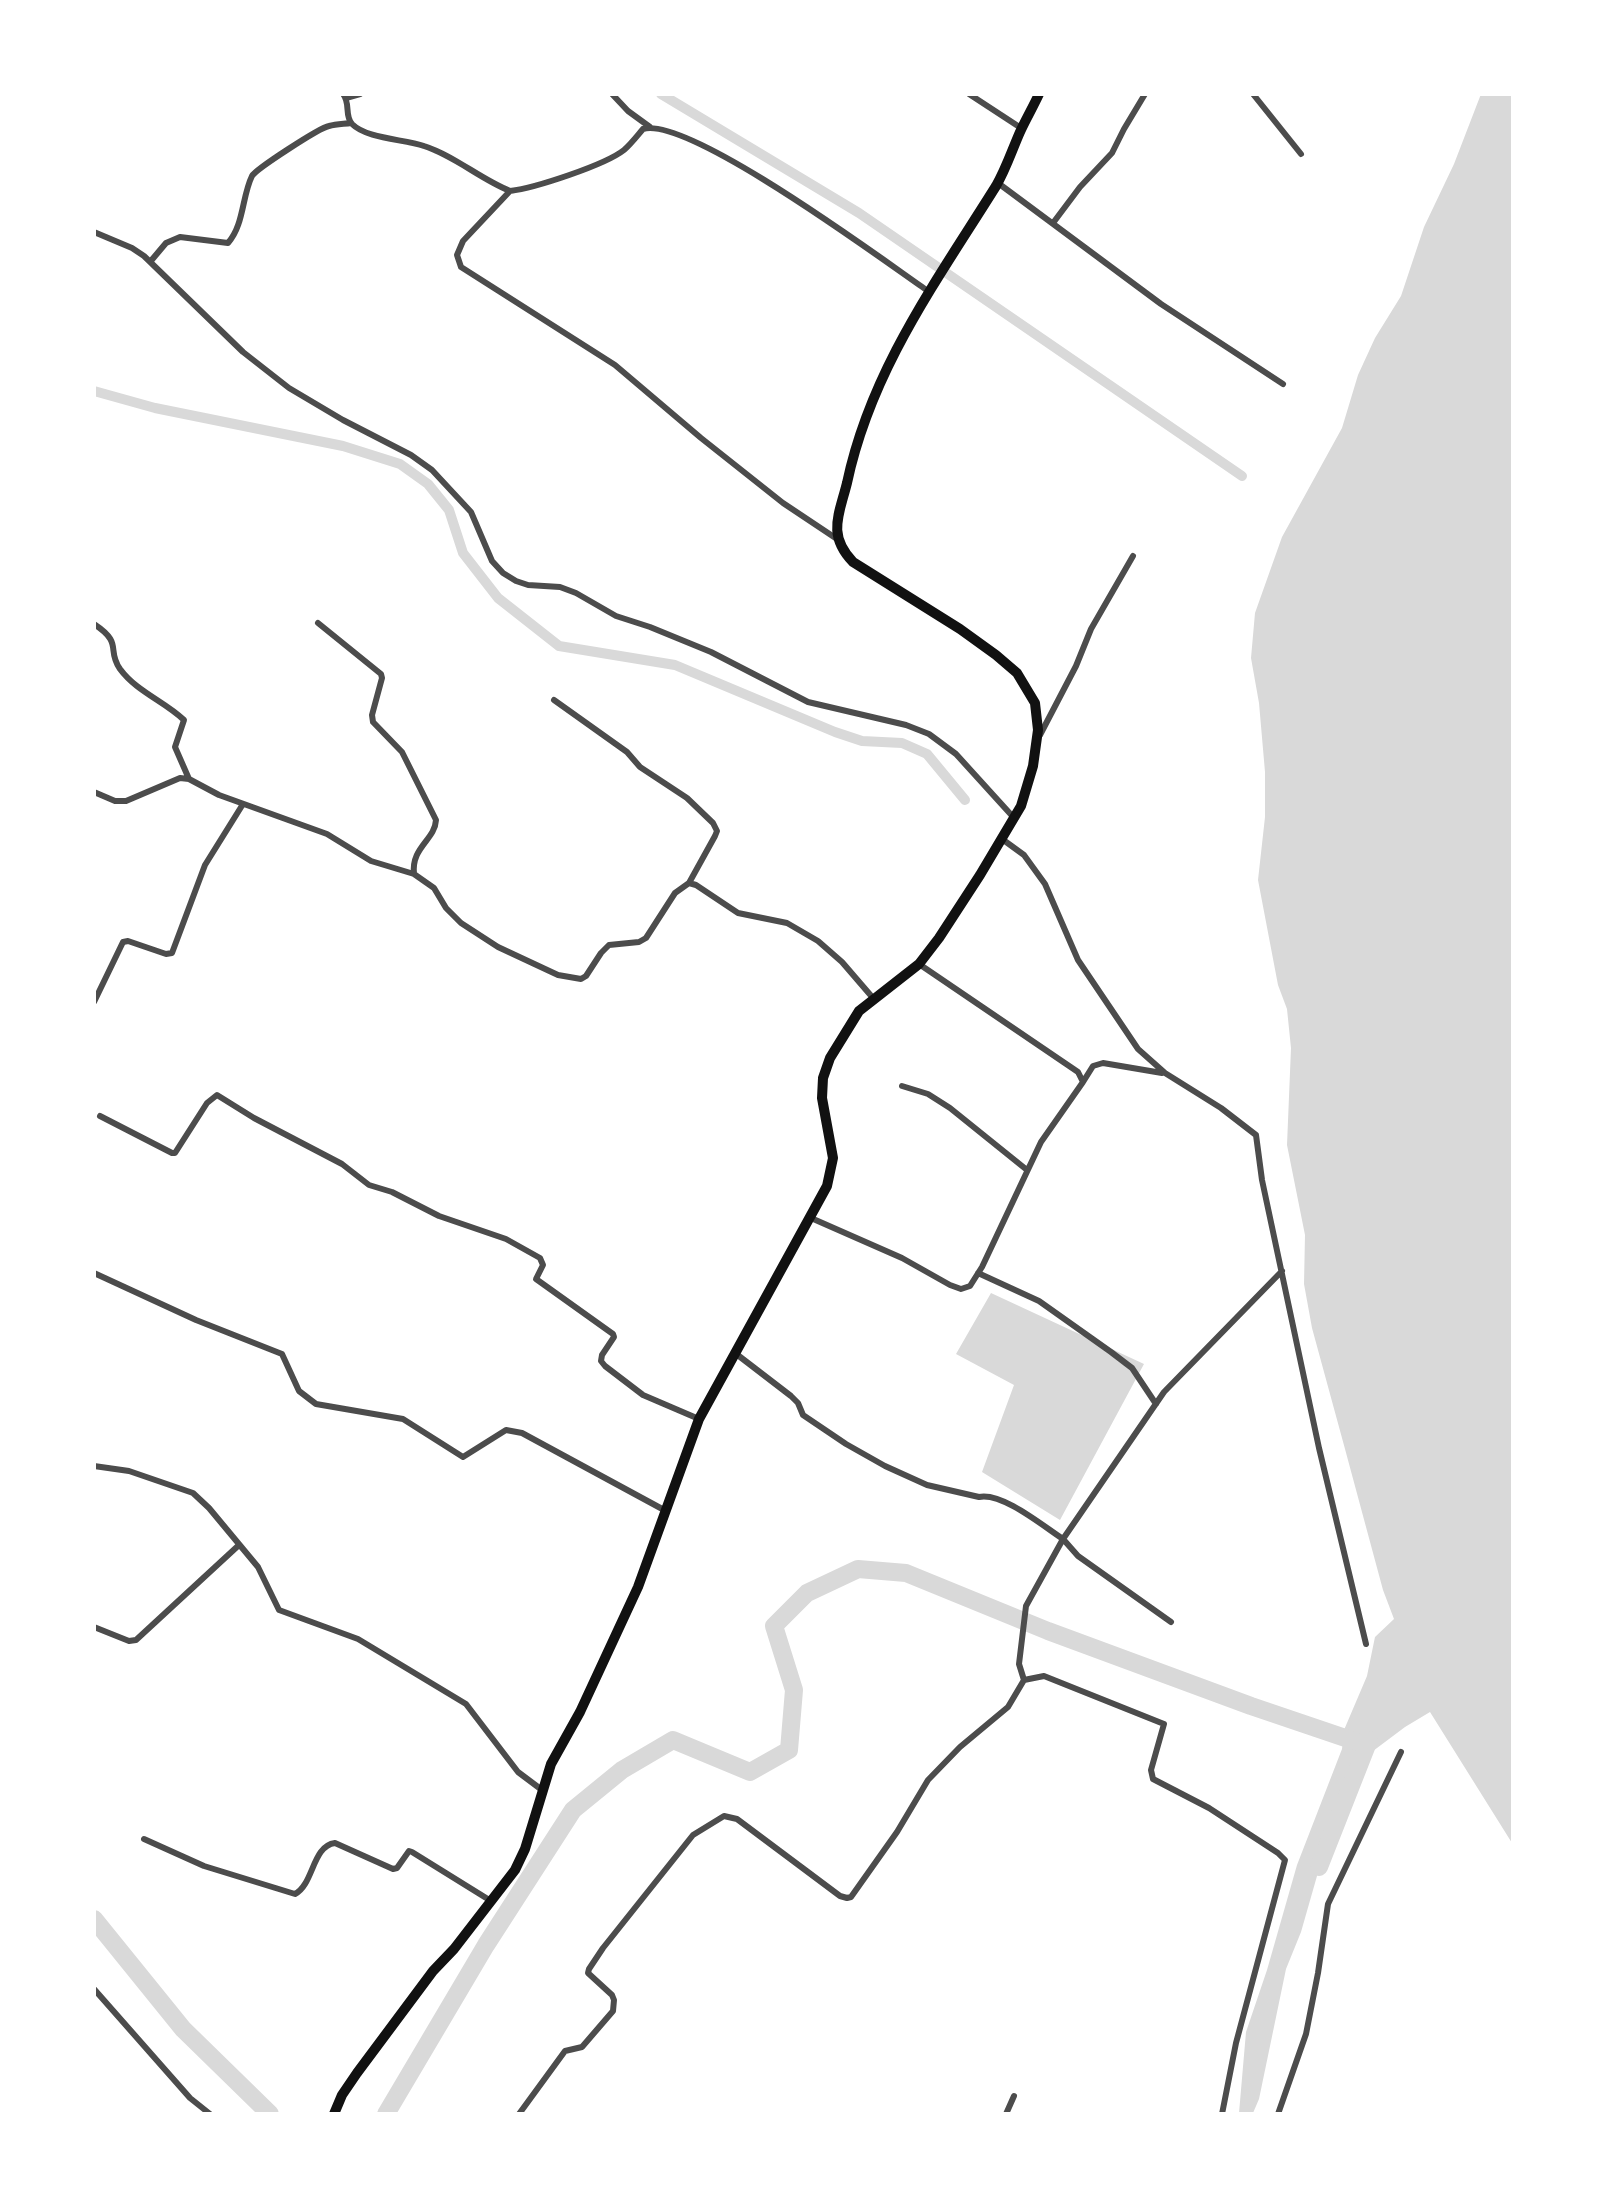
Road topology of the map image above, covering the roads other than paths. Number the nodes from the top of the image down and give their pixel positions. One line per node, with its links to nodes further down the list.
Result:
1 (359, 94): 7 (street)
2 (612, 94): 9 (street)
3 (969, 94): 10 (street)
4 (1039, 94): 10 (main road)
5 (1145, 94): 14 (street)
6 (1253, 94): 11 (street)
7 (345, 96): 8 (street)
8 (351, 123): 13 (street); 16 (street)
9 (650, 127): 13 (street); 17 (street)
10 (1021, 128): 12 (main road)
11 (1301, 154)
12 (998, 183): 14 (street); 17 (main road)
13 (510, 191): 19 (street)
14 (1053, 223): 18 (street)
15 (94, 232): 16 (street)
16 (150, 262): 28 (street)
17 (930, 287): 19 (main road)
18 (1283, 384)
19 (837, 539): 24 (main road)
20 (1133, 556): 24 (street)
21 (318, 623): 30 (street)
22 (94, 624): 25 (street)
23 (554, 700): 31 (street)
24 (1036, 743): 28 (main road)
25 (189, 779): 26 (street); 27 (street)
26 (94, 792)
27 (243, 804): 30 (street); 34 (street)
28 (1015, 819): 29 (main road)
29 (1002, 839): 32 (main road); 35 (street)
30 (414, 874): 31 (street)
31 (689, 883): 33 (street)
32 (919, 964): 33 (main road); 36 (street)
33 (873, 998): 40 (main road)
34 (94, 1002)
35 (1165, 1073): 36 (street); 41 (street)
36 (1083, 1082): 39 (street)
37 (902, 1086): 39 (street)
38 (100, 1116): 46 (street)
39 (1027, 1170): 43 (street)
40 (811, 1218): 43 (street); 44 (main road)
41 (1282, 1271): 45 (street); 53 (street)
42 (94, 1273): 48 (street)
43 (978, 1273): 45 (street)
44 (735, 1353): 46 (main road); 49 (street)
45 (1156, 1404): 49 (street)
46 (699, 1419): 48 (main road)
47 (94, 1466): 50 (street)
48 (666, 1511): 56 (main road)
49 (1063, 1539): 51 (street); 54 (street)
50 (239, 1545): 52 (street); 56 (street)
51 (1171, 1622)
52 (94, 1627)
53 (1366, 1644)
54 (1024, 1680): 63 (street); 65 (street)
55 (1401, 1752): 66 (street)
56 (542, 1790): 58 (main road)
57 (144, 1839): 58 (street)
58 (491, 1901): 62 (main road)
59 (94, 1989): 61 (street)
60 (1014, 2096): 64 (street)
61 (210, 2113)
62 (334, 2113)
63 (519, 2113)
64 (1006, 2113)
65 (1222, 2113)
66 (1278, 2113)

